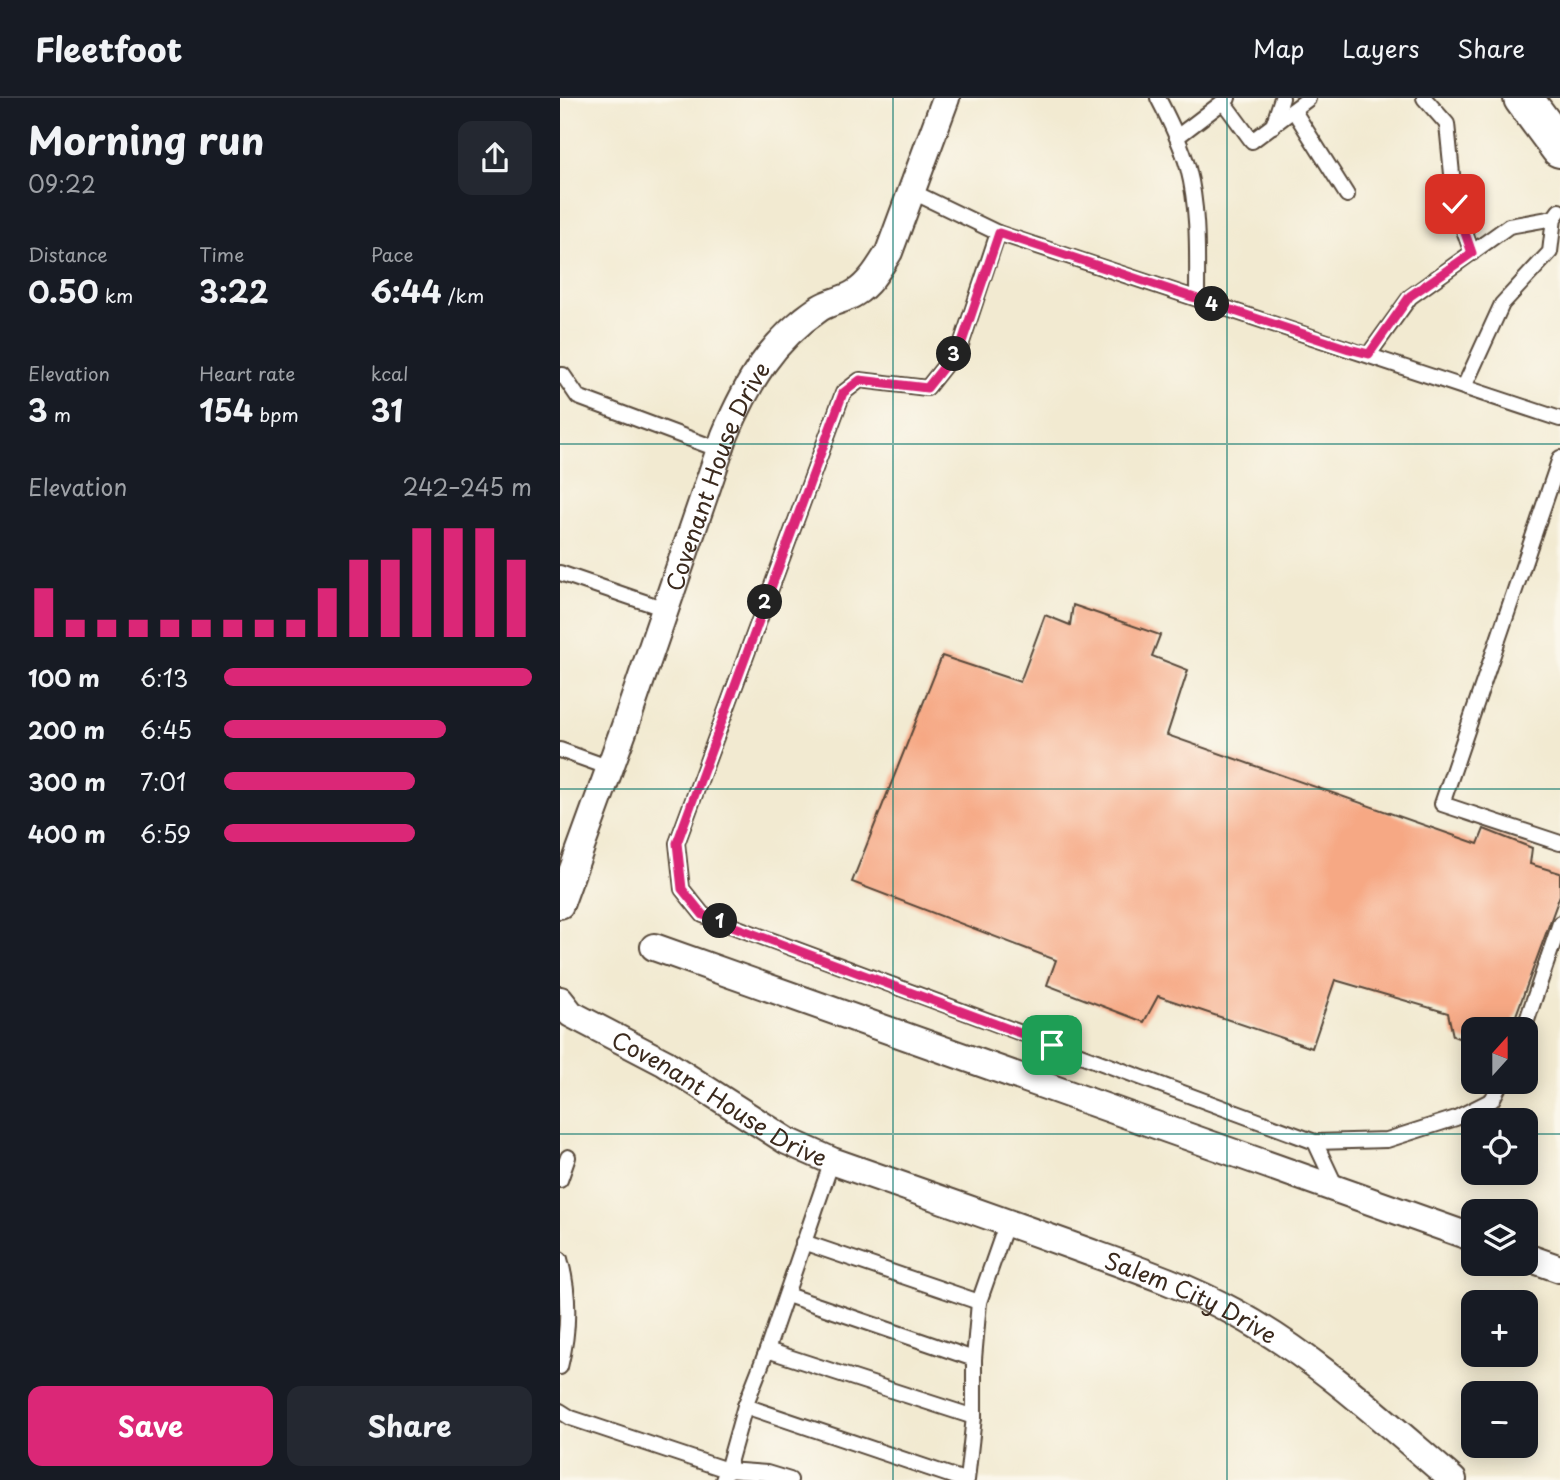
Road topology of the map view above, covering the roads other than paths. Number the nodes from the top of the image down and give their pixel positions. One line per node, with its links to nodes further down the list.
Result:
1 (946, 98): 12 (street, Covenant House Drive)
2 (1159, 98): 10 (lane)
3 (1282, 98): 9 (lane)
4 (1424, 98): 16 (lane)
5 (1523, 98): 11 (main road)
6 (1308, 99): 8 (lane)
7 (1226, 100): 9 (lane); 10 (lane)
8 (1294, 111): 9 (lane); 13 (lane)
9 (1273, 125)
10 (1177, 137): 17 (lane)
11 (1560, 148)
12 (911, 191): 15 (lane); 22 (street, Covenant House Drive)
13 (1347, 195)
14 (1557, 214): 16 (lane); 20 (lane)
15 (999, 233): 17 (lane); 35 (lane)
16 (1472, 253): 18 (lane)
17 (1197, 299): 18 (lane)
18 (1369, 354): 20 (lane)
19 (560, 375): 22 (lane)
20 (1464, 387): 21 (lane)
21 (1560, 419)
22 (720, 450): 25 (street, Covenant House Drive)
23 (1560, 458): 28 (lane)
24 (560, 573): 25 (lane)
25 (665, 609): 27 (street, Covenant House Drive)
26 (560, 750): 27 (lane)
27 (610, 768): 29 (street, Covenant House Drive)
28 (1560, 843)
29 (560, 905)
30 (1560, 923): 33 (lane)
31 (654, 947): 40 (street)
32 (560, 1000): 37 (street, Covenant House Drive)
33 (1528, 1017)
34 (1495, 1094): 35 (lane)
35 (1315, 1142): 40 (lane)
36 (568, 1157): 38 (lane)
37 (832, 1161): 39 (street, Covenant House Drive); 43 (lane)
38 (560, 1180)
39 (889, 1181): 41 (street, Salem City Drive)
40 (1338, 1190): 42 (street)
41 (1007, 1222): 48 (lane); 58 (street, Salem City Drive)
42 (1461, 1233)
43 (803, 1242): 47 (lane); 48 (lane)
44 (560, 1259): 51 (lane)
45 (1538, 1261): 46 (street)
46 (1560, 1269)
47 (786, 1295): 49 (lane); 50 (lane)
48 (979, 1302): 50 (lane)
49 (767, 1350): 52 (lane); 54 (lane)
50 (974, 1359): 54 (lane)
51 (560, 1367)
52 (746, 1406): 55 (lane); 57 (lane)
53 (560, 1411): 55 (lane)
54 (974, 1417): 57 (lane)
55 (725, 1475): 56 (lane)
56 (790, 1480)
57 (965, 1480)
58 (1453, 1480)

